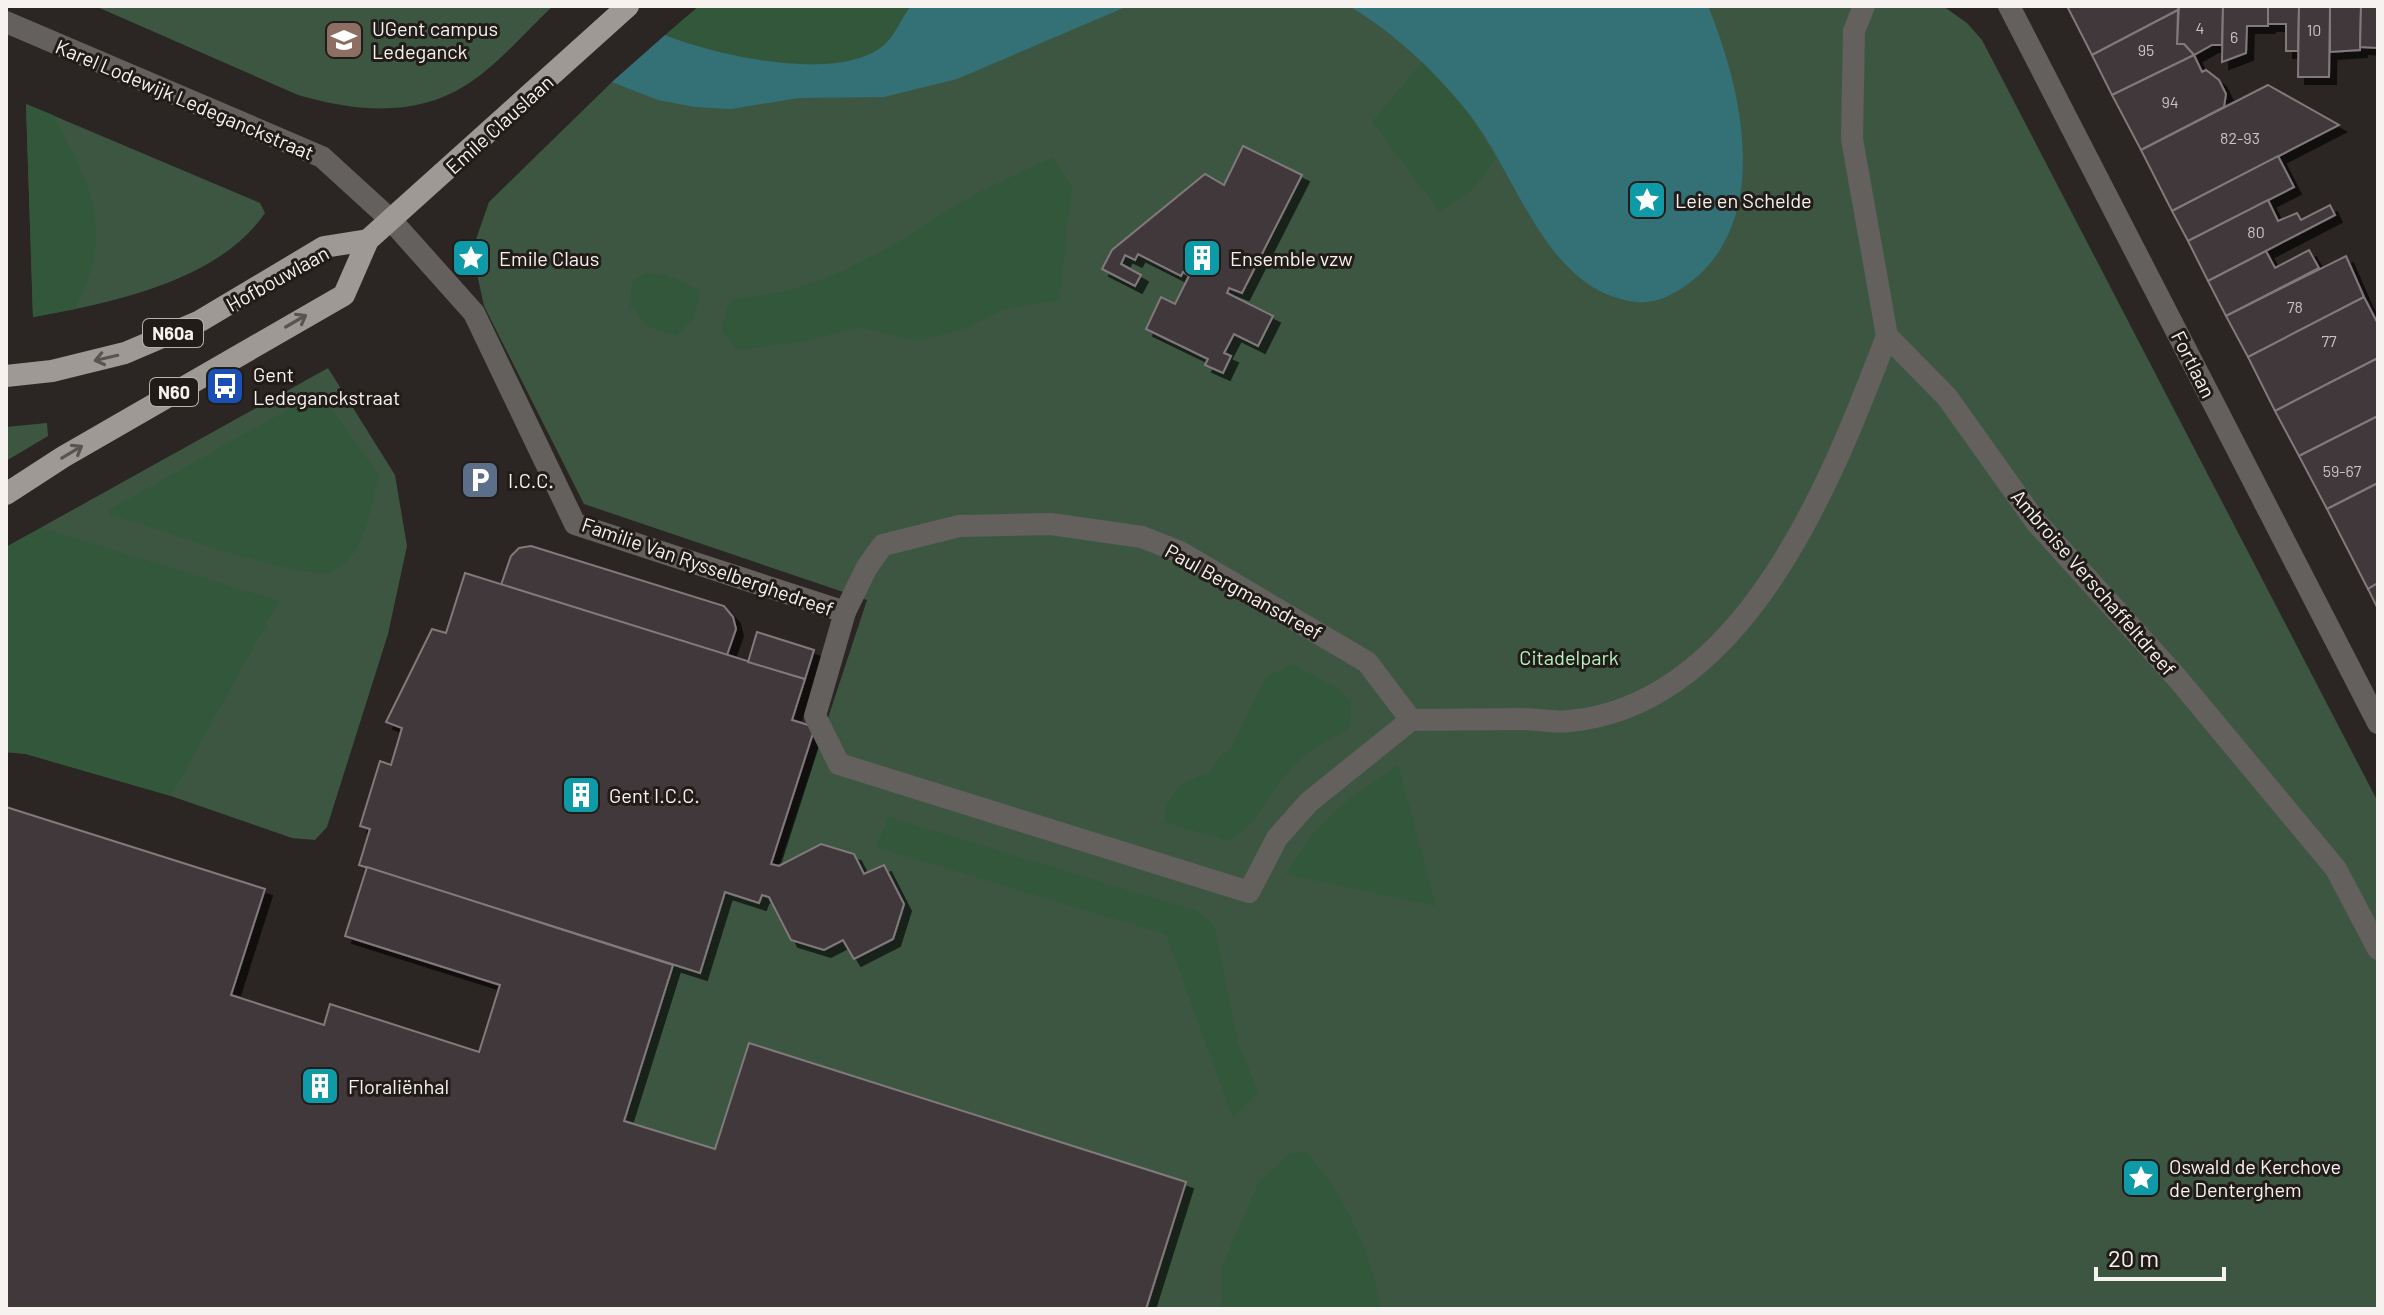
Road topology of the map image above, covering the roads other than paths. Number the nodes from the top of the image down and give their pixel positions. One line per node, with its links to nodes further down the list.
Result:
1 (628, 6): 5 (main road, Emile Clauslaan / N60)
2 (1864, 6): 7 (street)
3 (2009, 6): 12 (street, Fortlaan)
4 (6, 22): 5 (street, Karel Lodewijk Ledeganckstraat)
5 (391, 220): 6 (main road, Emile Clauslaan / N60); 10 (street, Familie Van Rysselberghedreef)
6 (368, 240): 8 (main road, Hofbouwlaan / N60a, one-way to 8); 9 (main road, N60, one-way to 6)
7 (1887, 336): 11 (street); 13 (street, Ambroise Verschaffeltdreef)
8 (6, 376)
9 (6, 494)
10 (845, 612): 11 (street, Paul Bergmansdreef); 11 (street, Familie Van Rysselberghedreef)
11 (1411, 720)
12 (2378, 723)
13 (2378, 949)

